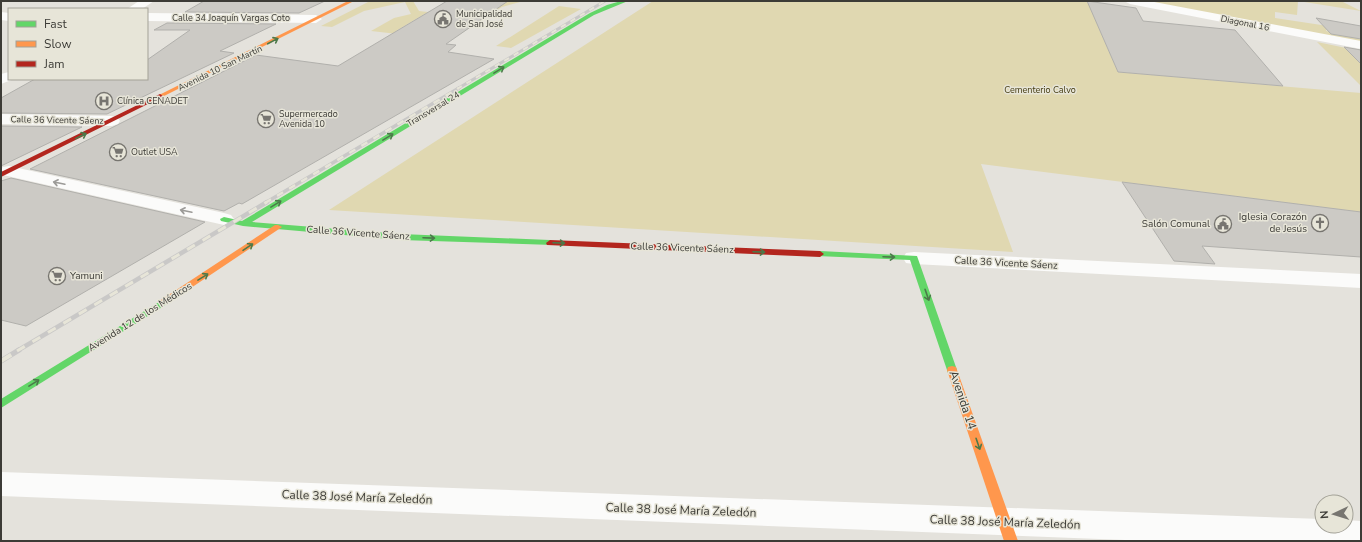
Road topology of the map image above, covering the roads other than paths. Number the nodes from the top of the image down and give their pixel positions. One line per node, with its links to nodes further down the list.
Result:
1 (148, 1): 6 (street)
2 (352, 1): 8 (street, Avenida 10 San Martín)
3 (604, 1): 10 (street)
4 (626, 1): 15 (street, Transversal 24, one-way to 4)
5 (1130, 1): 9 (street, Diagonal 16)
6 (135, 8)
7 (148, 17): 8 (street, Calle 34 Joaquín Vargas Coto)
8 (316, 19): 12 (street, Avenida 10 San Martín, one-way to 8)
9 (1361, 45)
10 (492, 63)
11 (1, 119): 12 (street, Calle 36 Vicente Sáenz)
12 (112, 121): 13 (street, Avenida 10 San Martín, one-way to 12)
13 (5, 173): 14 (street, Calle 36 Vicente Sáenz, one-way to 13)
14 (231, 215): 15 (street, Calle 36 Vicente Sáenz)
15 (243, 224): 16 (street, Calle 36 Vicente Sáenz)
16 (278, 227): 17 (street, Calle 36 Vicente Sáenz, one-way to 17); 19 (street, Avenida 12 de los Médicos, one-way to 16)
17 (914, 258): 18 (street, Calle 36 Vicente Sáenz); 21 (street, Avenida 14, one-way to 21)
18 (1361, 281)
19 (1, 404)
20 (1, 484): 21 (street, Calle 38 José María Zeledón)
21 (1008, 531): 22 (street, Calle 38 José María Zeledón)
22 (1361, 535)

